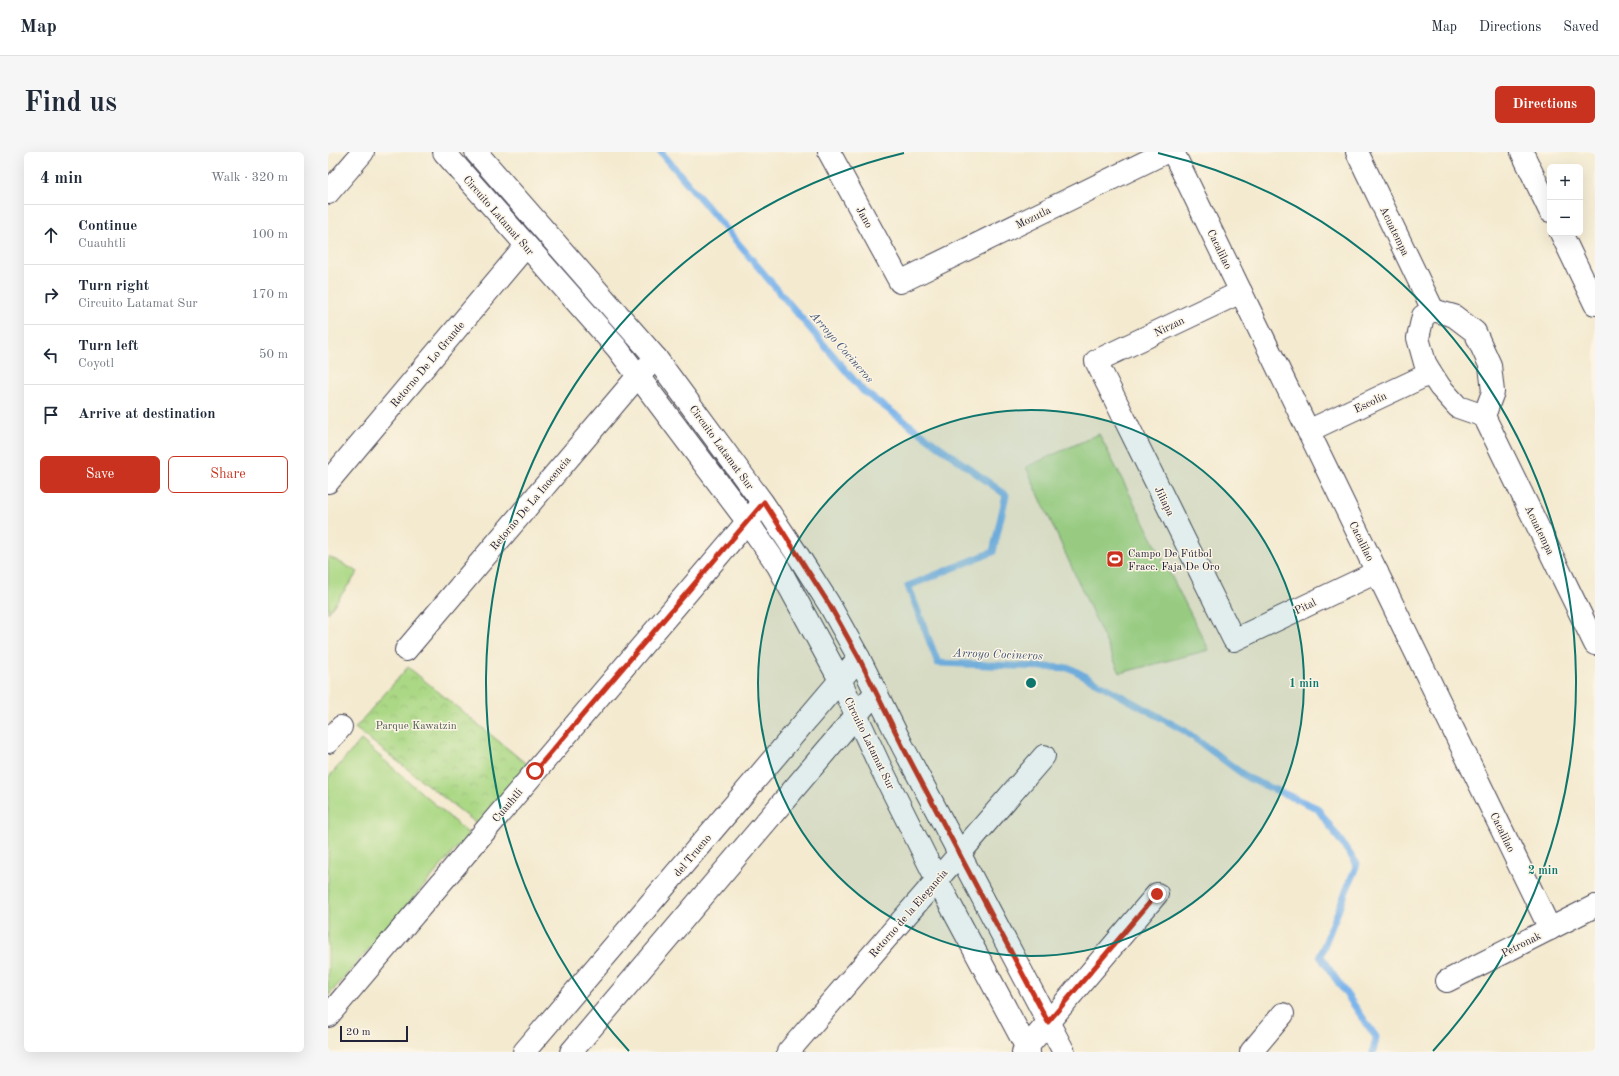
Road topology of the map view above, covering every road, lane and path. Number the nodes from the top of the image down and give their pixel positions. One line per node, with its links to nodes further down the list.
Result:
1 (363, 152): 10 (street)
2 (444, 152): 9 (street, Circuito Latamat Sur)
3 (829, 152): 14 (street, Jano)
4 (1166, 152): 14 (street, Mozutla)
5 (1173, 152): 15 (street, Cacalilao)
6 (1356, 152): 17 (street, Acuatempa)
7 (1522, 152): 11 (street)
8 (478, 154): 9 (street); 18 (street, Circuito Latamat Sur)
9 (462, 173): 13 (street, Circuito Latamat Sur)
10 (328, 193)
11 (1547, 205)
12 (1562, 236): 16 (street)
13 (526, 246): 21 (street, Circuito Latamat Sur); 24 (street, Retorno De Lo Grande)
14 (900, 282)
15 (1241, 292): 19 (street, Nirzan); 23 (street, Cacalilao)
16 (1595, 304)
17 (1433, 310): 20 (street); 22 (street)
18 (656, 358): 21 (street, Retorno De La Inocencia); 25 (street, Circuito Latamat Sur)
19 (1096, 361): 28 (street, Jiliapa)
20 (1431, 373): 22 (street); 23 (street, Escolín)
21 (638, 376): 26 (street, Circuito Latamat Sur); 30 (street, Retorno De La Inocencia)
22 (1484, 416): 29 (street, Acuatempa)
23 (1308, 431): 27 (street, Cacalilao)
24 (328, 482)
25 (764, 502): 26 (street, Cuauhtli); 31 (street, Circuito Latamat Sur)
26 (748, 520): 32 (street, Circuito Latamat Sur); 43 (street, Cuauhtli)
27 (1377, 572): 28 (street, Pital); 40 (street, Cacalilao)
28 (1234, 640)
29 (1595, 644)
30 (406, 650)
31 (859, 658): 32 (street, del Trueno); 33 (street, Circuito Latamat Sur)
32 (840, 680): 34 (street, Circuito Latamat Sur); 46 (street, del Trueno)
33 (876, 692): 34 (street); 36 (street, Circuito Latamat Sur)
34 (856, 715): 37 (street, Circuito Latamat Sur); 47 (street)
35 (1044, 756): 36 (street, Retorno de la Elegancia)
36 (959, 854): 37 (street, Retorno de la Elegancia); 44 (street, Circuito Latamat Sur)
37 (937, 880): 45 (street, Circuito Latamat Sur); 48 (street, Retorno de la Elegancia)
38 (1157, 894): 44 (street)
39 (1595, 906): 40 (street, Petronak)
40 (1550, 929): 41 (street, Petronak)
41 (1447, 981)
42 (1283, 1014): 50 (street)
43 (328, 1016)
44 (1048, 1022): 45 (street); 49 (street, Circuito Latamat Sur)
45 (1026, 1051)
46 (524, 1052)
47 (571, 1052)
48 (788, 1052)
49 (1064, 1052)
50 (1251, 1052)

